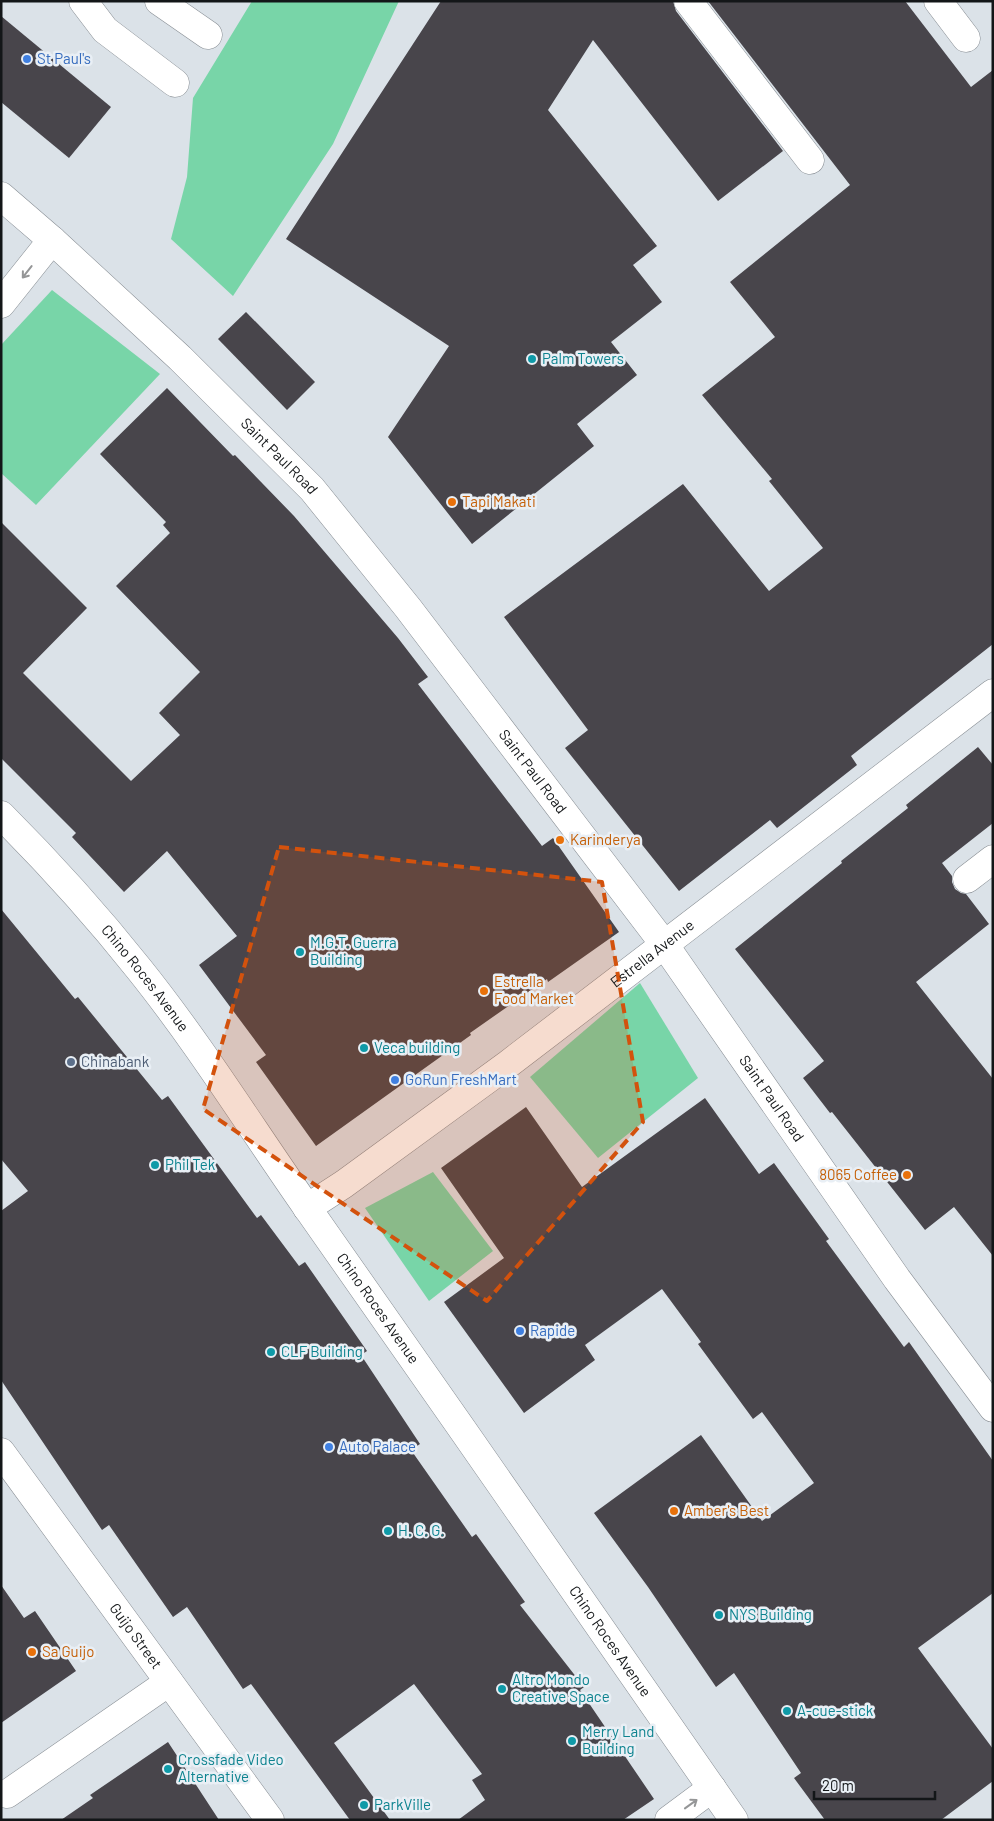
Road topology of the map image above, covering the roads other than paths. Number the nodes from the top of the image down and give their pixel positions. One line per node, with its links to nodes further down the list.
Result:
1 (83, 1): 7 (street)
2 (159, 1): 5 (street)
3 (688, 1): 8 (street)
4 (938, 1): 6 (street)
5 (208, 35)
6 (966, 38)
7 (175, 82)
8 (810, 160)
9 (1, 196): 10 (street, Saint Paul Road)
10 (52, 240): 11 (street, one-way to 11); 16 (street, Saint Paul Road)
11 (1, 304)
12 (989, 705): 16 (street, Estrella Avenue)
13 (1, 815): 17 (street, Chino Roces Avenue)
14 (993, 858): 15 (street)
15 (967, 879)
16 (664, 944): 17 (street, Estrella Avenue); 18 (street, Saint Paul Road)
17 (307, 1208): 21 (street, Chino Roces Avenue)
18 (993, 1408)
19 (5, 1463): 20 (street, Guijo Street)
20 (169, 1682): 22 (street); 23 (street, Guijo Street)
21 (712, 1788): 24 (street, one-way to 21); 25 (street, Chino Roces Avenue)
22 (7, 1794)
23 (270, 1820)
24 (669, 1820)
25 (734, 1820)

